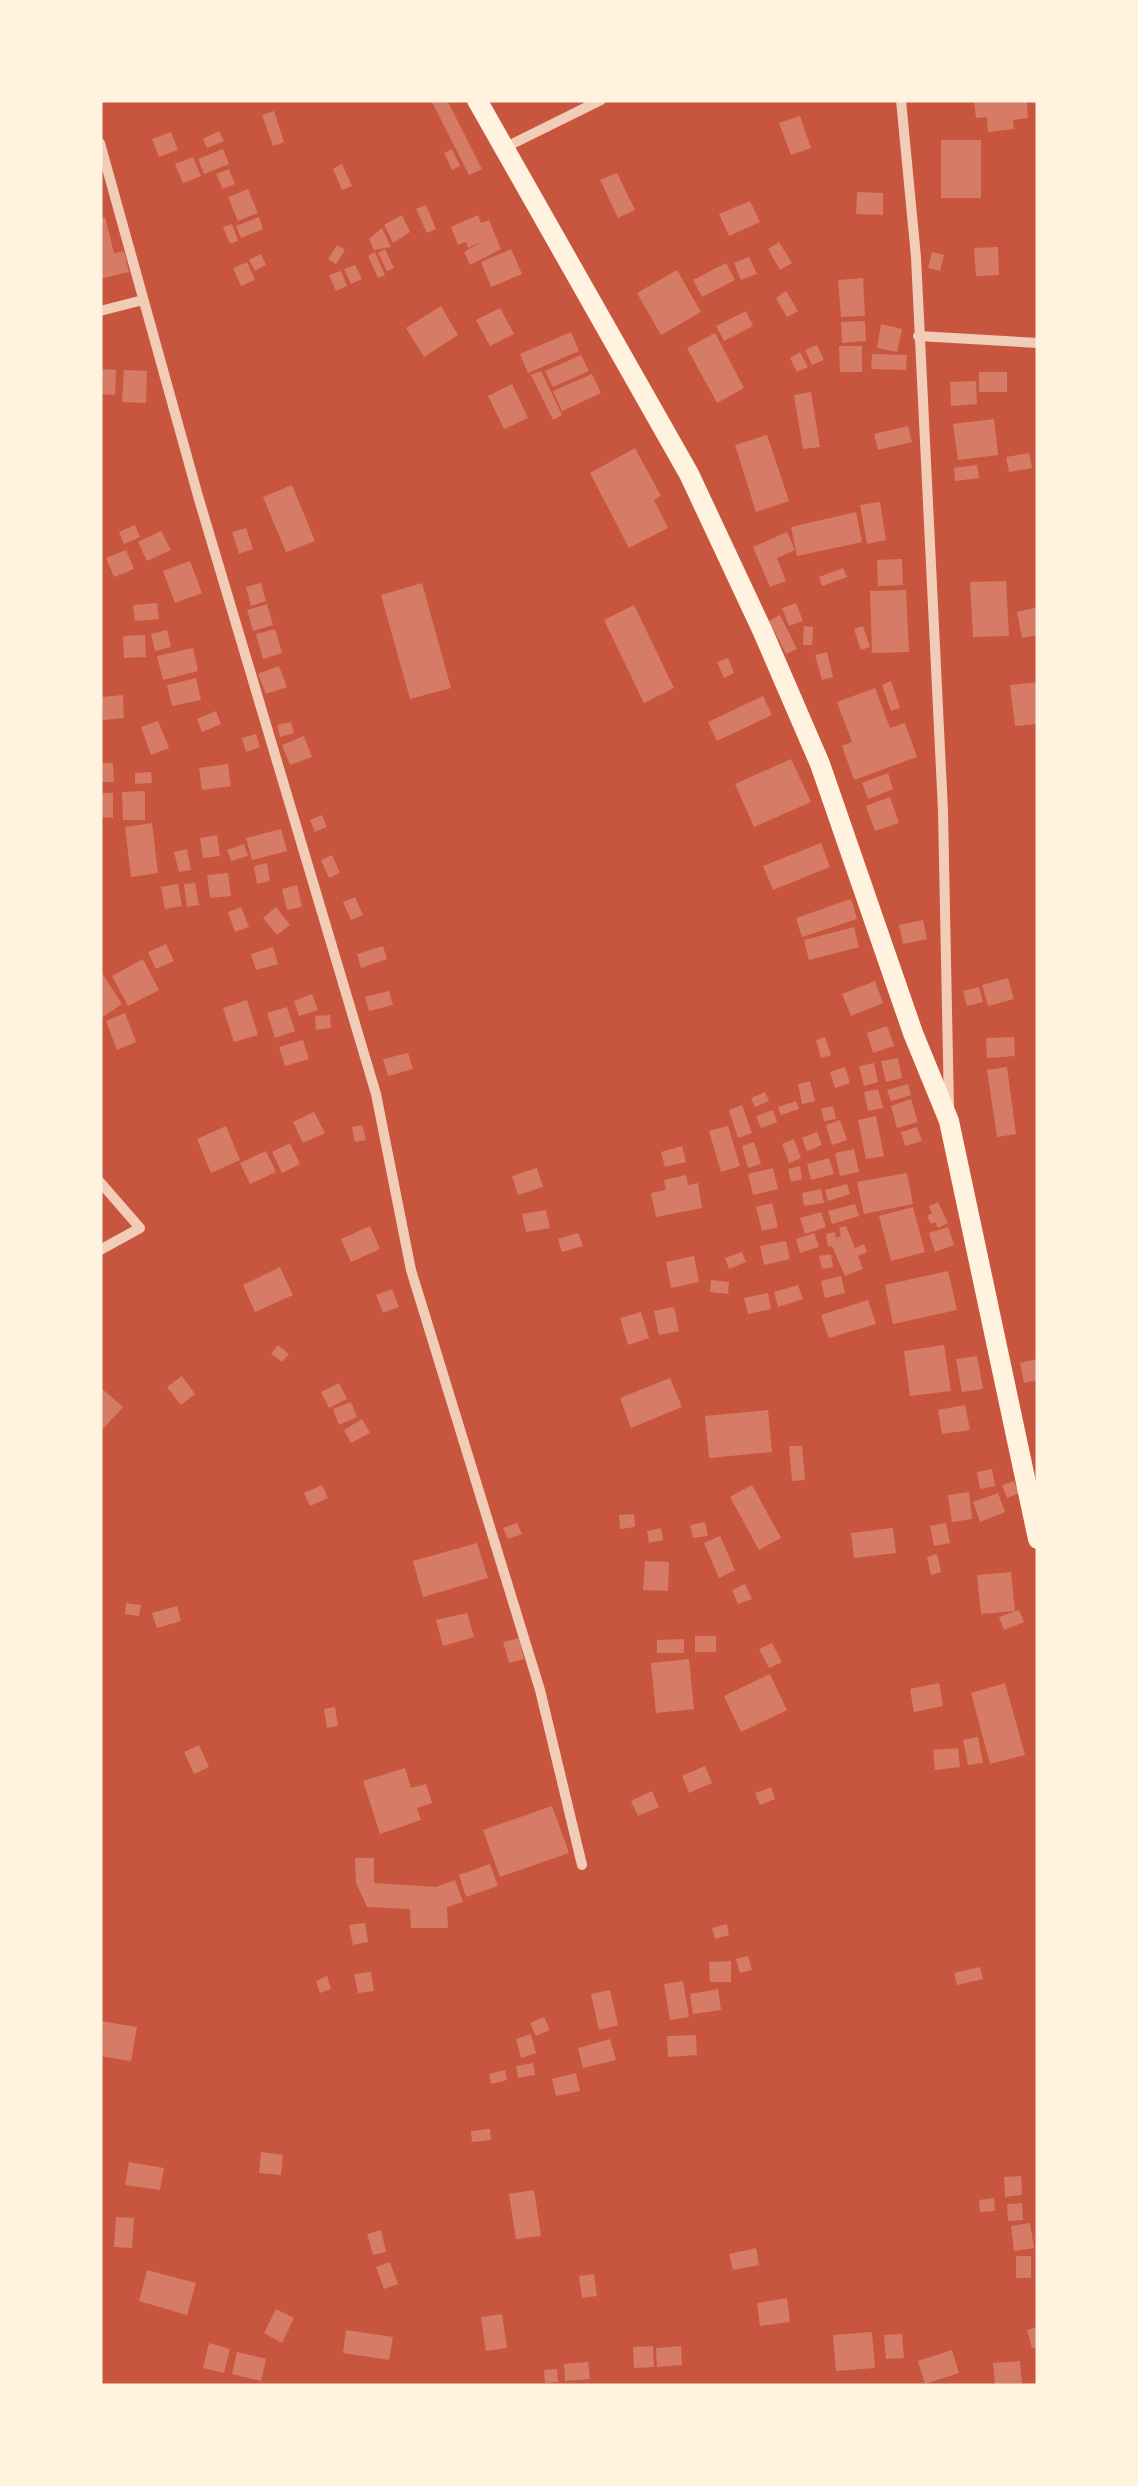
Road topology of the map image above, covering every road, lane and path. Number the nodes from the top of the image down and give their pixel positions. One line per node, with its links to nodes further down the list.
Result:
1 (477, 100): 5 (main road)
2 (602, 100): 5 (street)
3 (901, 100): 8 (street)
4 (100, 143): 6 (street)
5 (504, 148): 10 (main road)
6 (143, 300): 7 (street); 14 (street)
7 (100, 311)
8 (918, 336): 9 (street); 10 (street)
9 (1038, 343)
10 (949, 1121): 13 (main road)
11 (100, 1182): 12 (street)
12 (100, 1250)
13 (1038, 1539)
14 (582, 1865)

